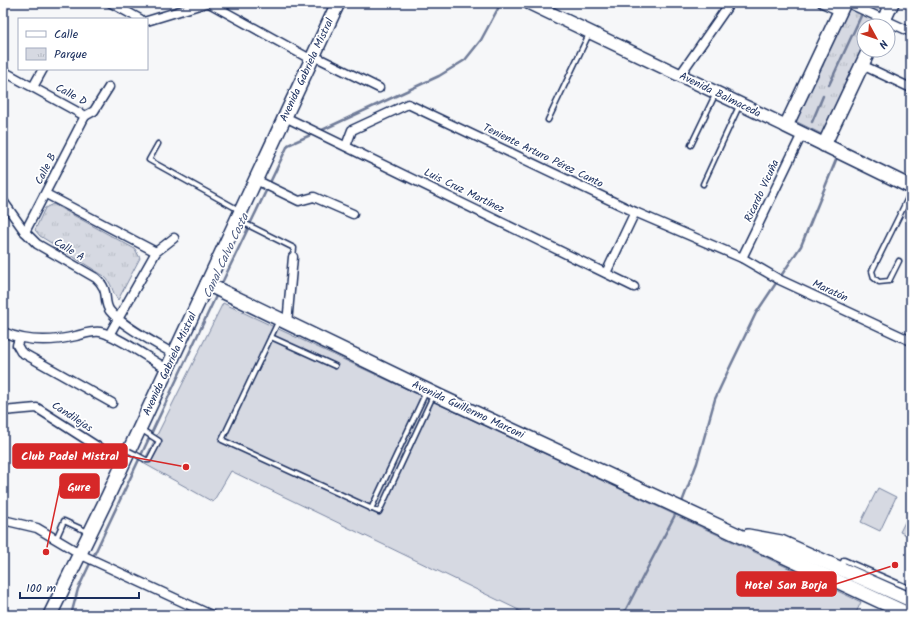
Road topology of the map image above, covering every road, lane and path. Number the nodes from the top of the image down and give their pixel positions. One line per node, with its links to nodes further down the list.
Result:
1 (111, 3): 10 (street)
2 (206, 3): 13 (street)
3 (209, 3): 17 (street)
4 (338, 3): 17 (main road, Avenida Gabriela Mistral)
5 (529, 3): 15 (main road, Avenida Balmaceda)
6 (730, 3): 22 (street)
7 (822, 3): 9 (street)
8 (892, 3): 12 (main road)
9 (844, 6): 11 (street); 32 (main road)
10 (138, 18)
11 (872, 18)
12 (885, 18)
13 (148, 21)
14 (896, 27): 16 (street)
15 (590, 32): 22 (main road, Avenida Balmaceda); 31 (lane)
16 (911, 32)
17 (313, 58): 25 (street); 30 (main road, Avenida Gabriela Mistral)
18 (866, 58): 19 (main road)
19 (862, 65): 26 (street); 36 (main road)
20 (42, 70): 23 (street)
21 (3, 71): 23 (street, Calle D)
22 (680, 75): 27 (main road, Avenida Balmaceda)
23 (33, 87): 29 (street, Calle D)
24 (109, 87): 29 (street, Calle D)
25 (379, 88)
26 (911, 88)
27 (716, 92): 28 (main road, Avenida Balmaceda); 35 (lane)
28 (740, 104): 32 (main road, Avenida Balmaceda); 39 (lane)
29 (85, 116): 42 (street, Calle B)
30 (285, 117): 37 (street, Luis Cruz Martínez); 38 (main road, Avenida Gabriela Mistral)
31 (548, 120)
32 (786, 126): 33 (main road, Avenida Balmaceda)
33 (802, 134): 36 (main road, Avenida Balmaceda); 51 (street, Ricardo Vicuña)
34 (158, 144): 46 (lane)
35 (691, 145)
36 (824, 145): 40 (main road, Avenida Balmaceda)
37 (346, 146): 44 (street, Teniente Arturo Pérez Canto); 53 (street, Luis Cruz Martínez)
38 (260, 182): 45 (street); 46 (main road, Avenida Gabriela Mistral)
39 (702, 184)
40 (911, 187)
41 (911, 192): 52 (lane)
42 (46, 194): 47 (street, Calle B); 49 (street)
43 (3, 201): 47 (street, Calle A)
44 (635, 212): 51 (street, Teniente Arturo Pérez Canto); 53 (street)
45 (353, 214)
46 (241, 218): 50 (lane); 55 (main road, Avenida Gabriela Mistral)
47 (25, 232): 56 (street, Calle A)
48 (174, 238): 49 (street)
49 (156, 252): 56 (street)
50 (293, 257): 57 (street)
51 (742, 258): 62 (street, Maratón)
52 (899, 261)
53 (606, 273): 54 (street, Luis Cruz Martínez)
54 (634, 287)
55 (214, 288): 57 (main road, Avenida Guillermo Marconi); 63 (main road, Avenida Gabriela Mistral)
56 (118, 319): 59 (street); 63 (street, Calle A)
57 (283, 322): 60 (lane); 66 (main road, Avenida Guillermo Marconi)
58 (3, 332): 61 (street)
59 (109, 335): 61 (street); 65 (street)
60 (271, 337): 64 (lane); 72 (lane)
61 (19, 339): 67 (street)
62 (911, 341)
63 (174, 354): 65 (main road, Avenida Gabriela Mistral)
64 (335, 366)
65 (167, 369): 69 (main road, Avenida Gabriela Mistral)
66 (430, 392): 72 (lane); 72 (lane); 75 (main road, Avenida Guillermo Marconi)
67 (112, 403)
68 (3, 411): 71 (street, Candilejas)
69 (143, 430): 70 (main road, Avenida Gabriela Mistral); 70 (lane)
70 (132, 452): 71 (main road, Avenida Gabriela Mistral)
71 (123, 463): 74 (main road, Avenida Gabriela Mistral)
72 (371, 509)
73 (3, 520): 76 (street)
74 (90, 533): 76 (lane); 77 (main road, Avenida Gabriela Mistral)
75 (730, 533): 78 (main road, Avenida Guillermo Marconi); 79 (main road, Avenida Guillermo Marconi)
76 (56, 539): 77 (street)
77 (83, 555): 84 (main road, Avenida Gabriela Mistral); 85 (street)
78 (840, 567): 79 (main road); 80 (main road, Avenida Guillermo Marconi)
79 (834, 580): 83 (main road, Avenida Guillermo Marconi)
80 (899, 589): 81 (lane); 82 (main road, Avenida Guillermo Marconi); 83 (main road)
81 (911, 589)
82 (911, 600)
83 (892, 607): 86 (main road, Avenida Guillermo Marconi)
84 (50, 615)
85 (212, 615)
86 (910, 615)

